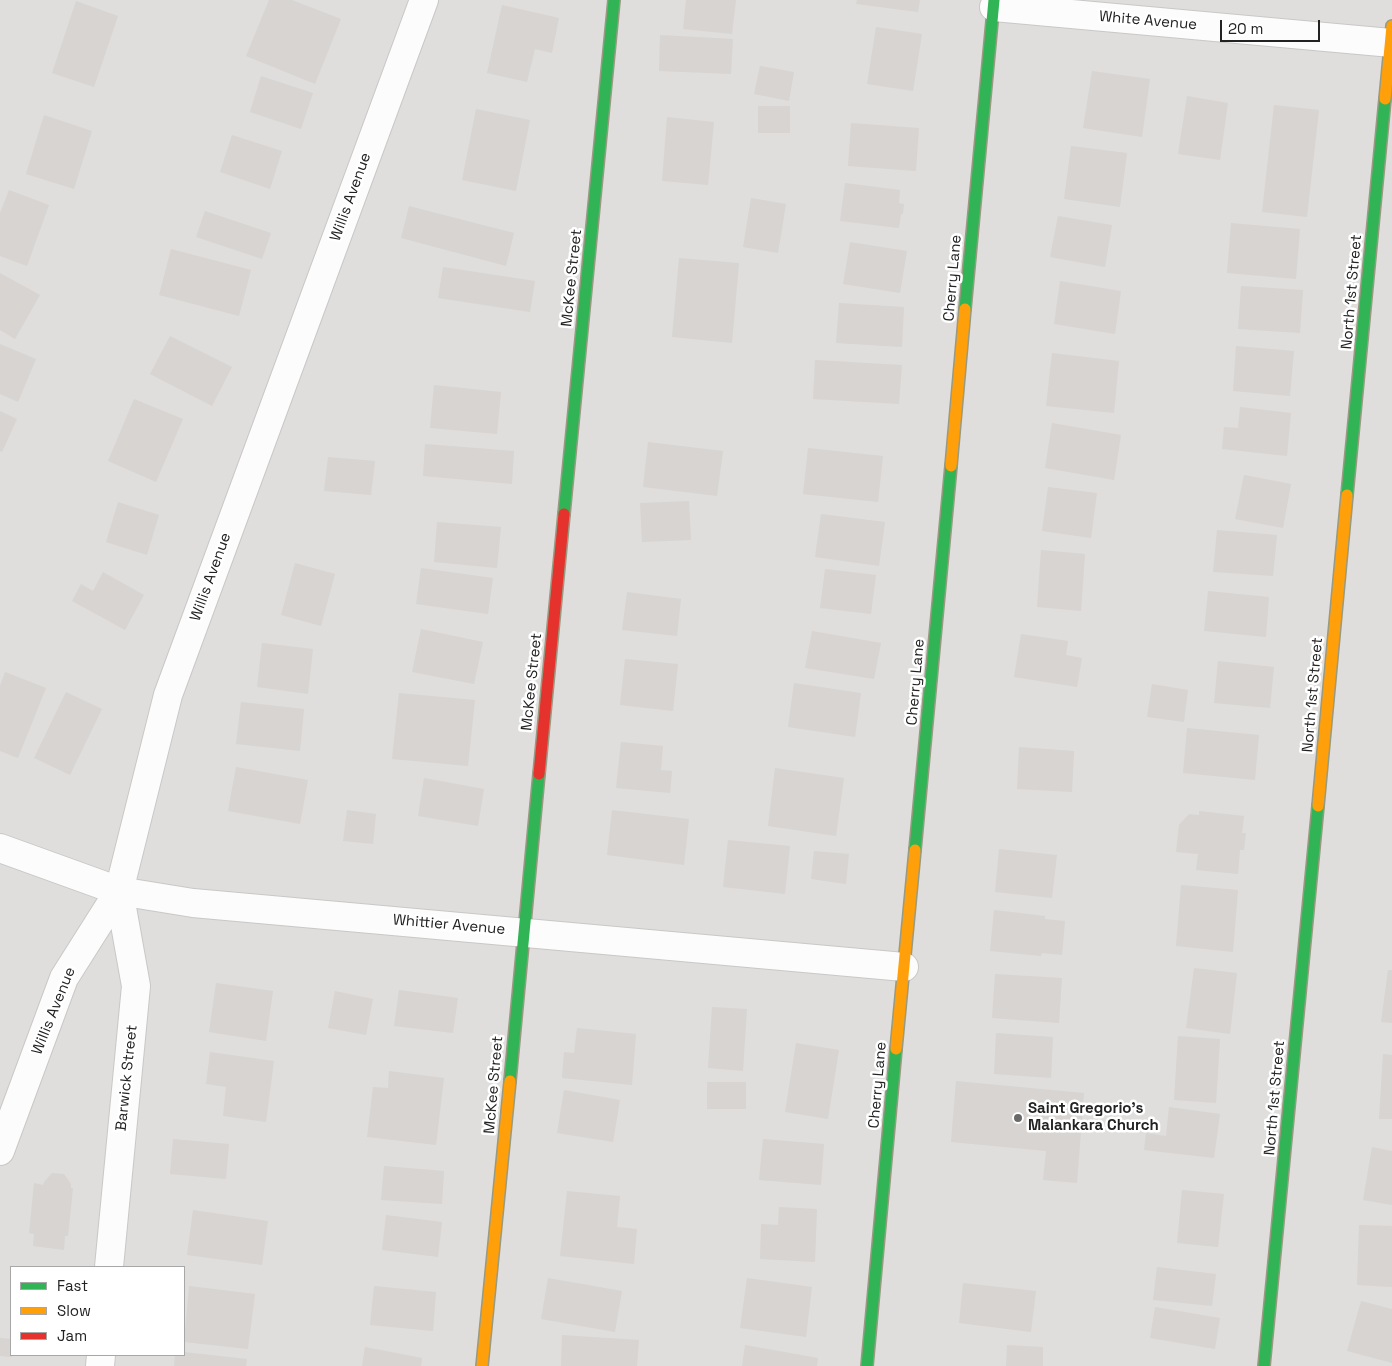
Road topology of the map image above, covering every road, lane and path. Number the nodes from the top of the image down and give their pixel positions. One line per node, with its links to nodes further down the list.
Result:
1 (424, 0): 6 (street, Willis Avenue)
2 (614, 0): 7 (street, McKee Street)
3 (994, 3): 4 (street, White Avenue); 8 (street, Cherry Lane)
4 (1391, 37): 13 (street, North 1st Street)
5 (0, 848): 6 (street, Whittier Avenue)
6 (119, 891): 7 (street, Whittier Avenue); 9 (street, Willis Avenue); 10 (street, Barwick Street)
7 (523, 932): 8 (street, Whittier Avenue); 11 (street, McKee Street)
8 (904, 967): 12 (street, Cherry Lane)
9 (0, 1152)
10 (109, 1266)
11 (482, 1366)
12 (867, 1366)
13 (1264, 1366)

